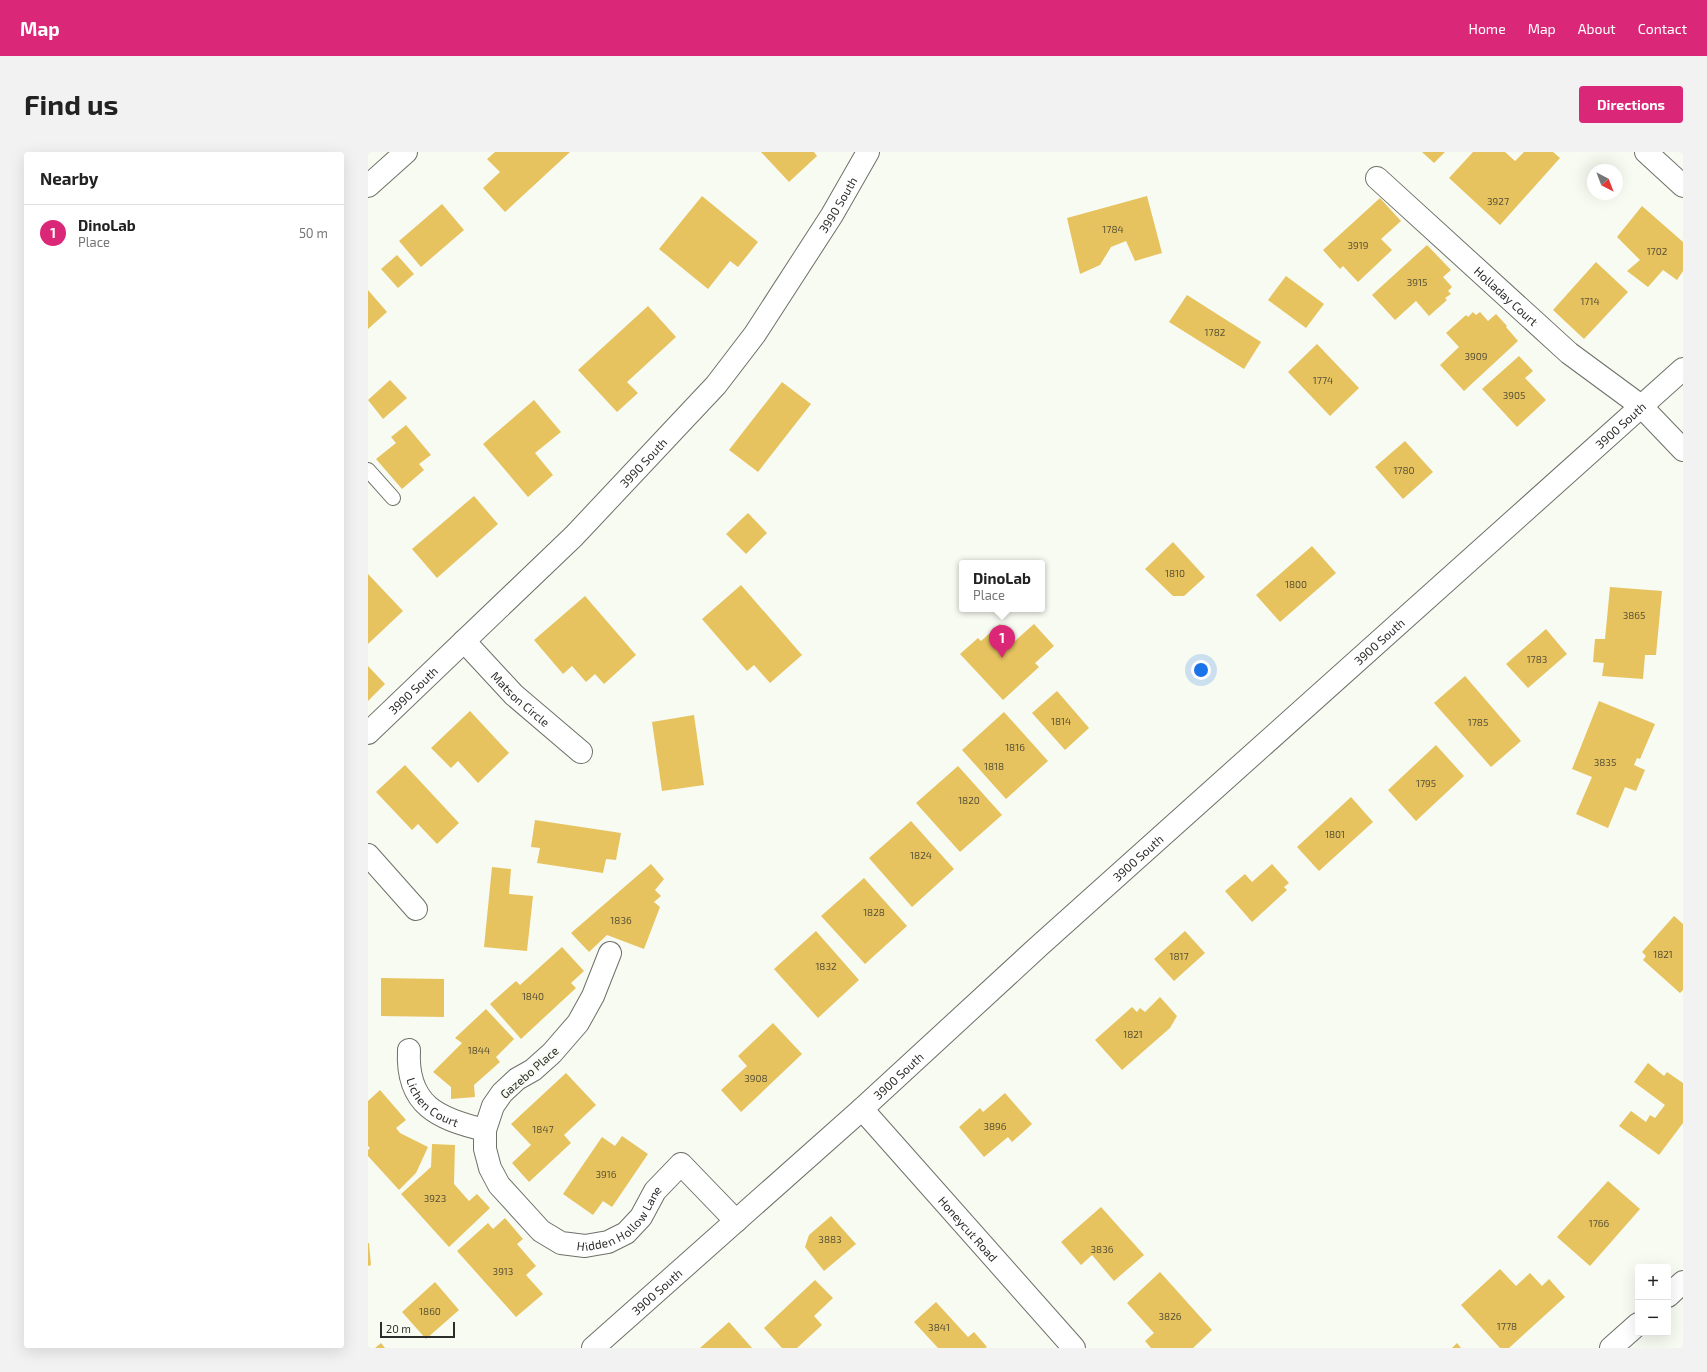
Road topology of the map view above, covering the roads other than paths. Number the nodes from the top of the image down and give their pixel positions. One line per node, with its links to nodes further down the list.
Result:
1 (406, 152): 5 (street)
2 (868, 152): 12 (street, 3990 South)
3 (1646, 152): 6 (street)
4 (1378, 178): 8 (street, Holladay Court)
5 (368, 186)
6 (1683, 186)
7 (1683, 369): 8 (street, 3900 South)
8 (1641, 406): 9 (street, Holladay Court); 19 (street, 3900 South)
9 (1683, 450)
10 (368, 470): 11 (lane)
11 (393, 498)
12 (464, 642): 13 (street, 3990 South); 14 (street, Matson Circle)
13 (368, 733)
14 (581, 752)
15 (368, 855): 16 (street)
16 (416, 909)
17 (610, 953): 20 (street, Gazebo Place)
18 (409, 1050): 20 (street, Lichen Court)
19 (862, 1109): 21 (street, 3900 South); 26 (street, Honeycut Road)
20 (485, 1130): 21 (street, Hidden Hollow Lane)
21 (736, 1221): 25 (street, 3900 South)
22 (1683, 1282): 23 (street)
23 (1671, 1293)
24 (1635, 1327): 27 (street)
25 (593, 1348)
26 (1074, 1348)
27 (1611, 1348)

